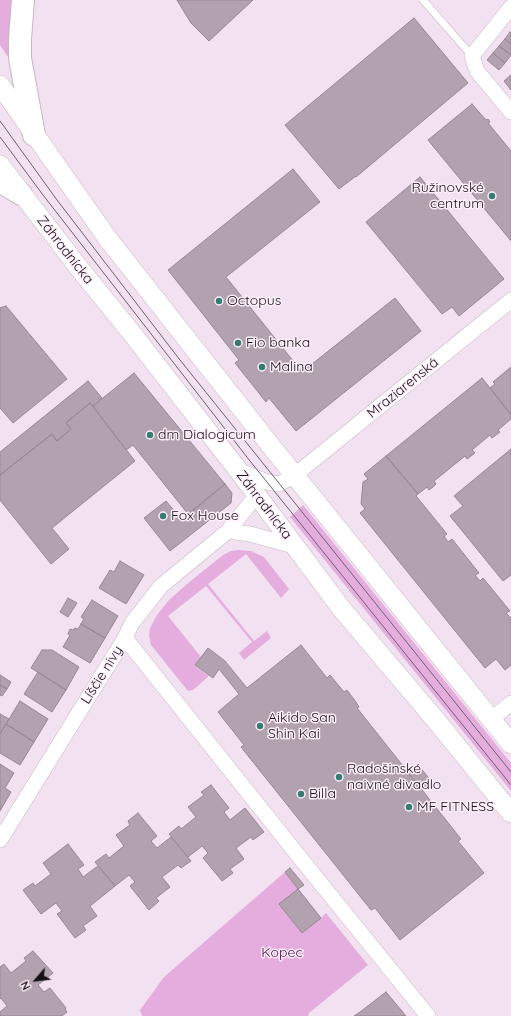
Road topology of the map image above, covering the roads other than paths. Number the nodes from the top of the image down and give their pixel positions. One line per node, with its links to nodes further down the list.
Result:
1 (23, 0): 7 (main road)
2 (423, 0): 4 (lane)
3 (511, 7): 4 (street)
4 (472, 56): 6 (street)
5 (0, 85): 7 (street)
6 (511, 112)
7 (34, 135): 13 (street)
8 (0, 165): 10 (street, Záhradnícka)
9 (0, 181): 10 (main road)
10 (21, 194): 12 (street, Záhradnícka)
11 (511, 300): 13 (street, Mraziarenská)
12 (238, 470): 13 (street, Mraziarenská); 14 (street, Záhradnícka)
13 (295, 475): 19 (street)
14 (256, 496): 15 (street, Líščie nivy); 16 (street, Záhradnícka)
15 (228, 531): 16 (street); 17 (street, Líščie nivy)
16 (294, 546): 21 (street, Záhradnícka)
17 (125, 638): 22 (street, Líščie nivy); 23 (street)
18 (511, 703): 19 (street)
19 (491, 720): 20 (street)
20 (511, 744)
21 (511, 813)
22 (2, 830)
23 (428, 1016)

